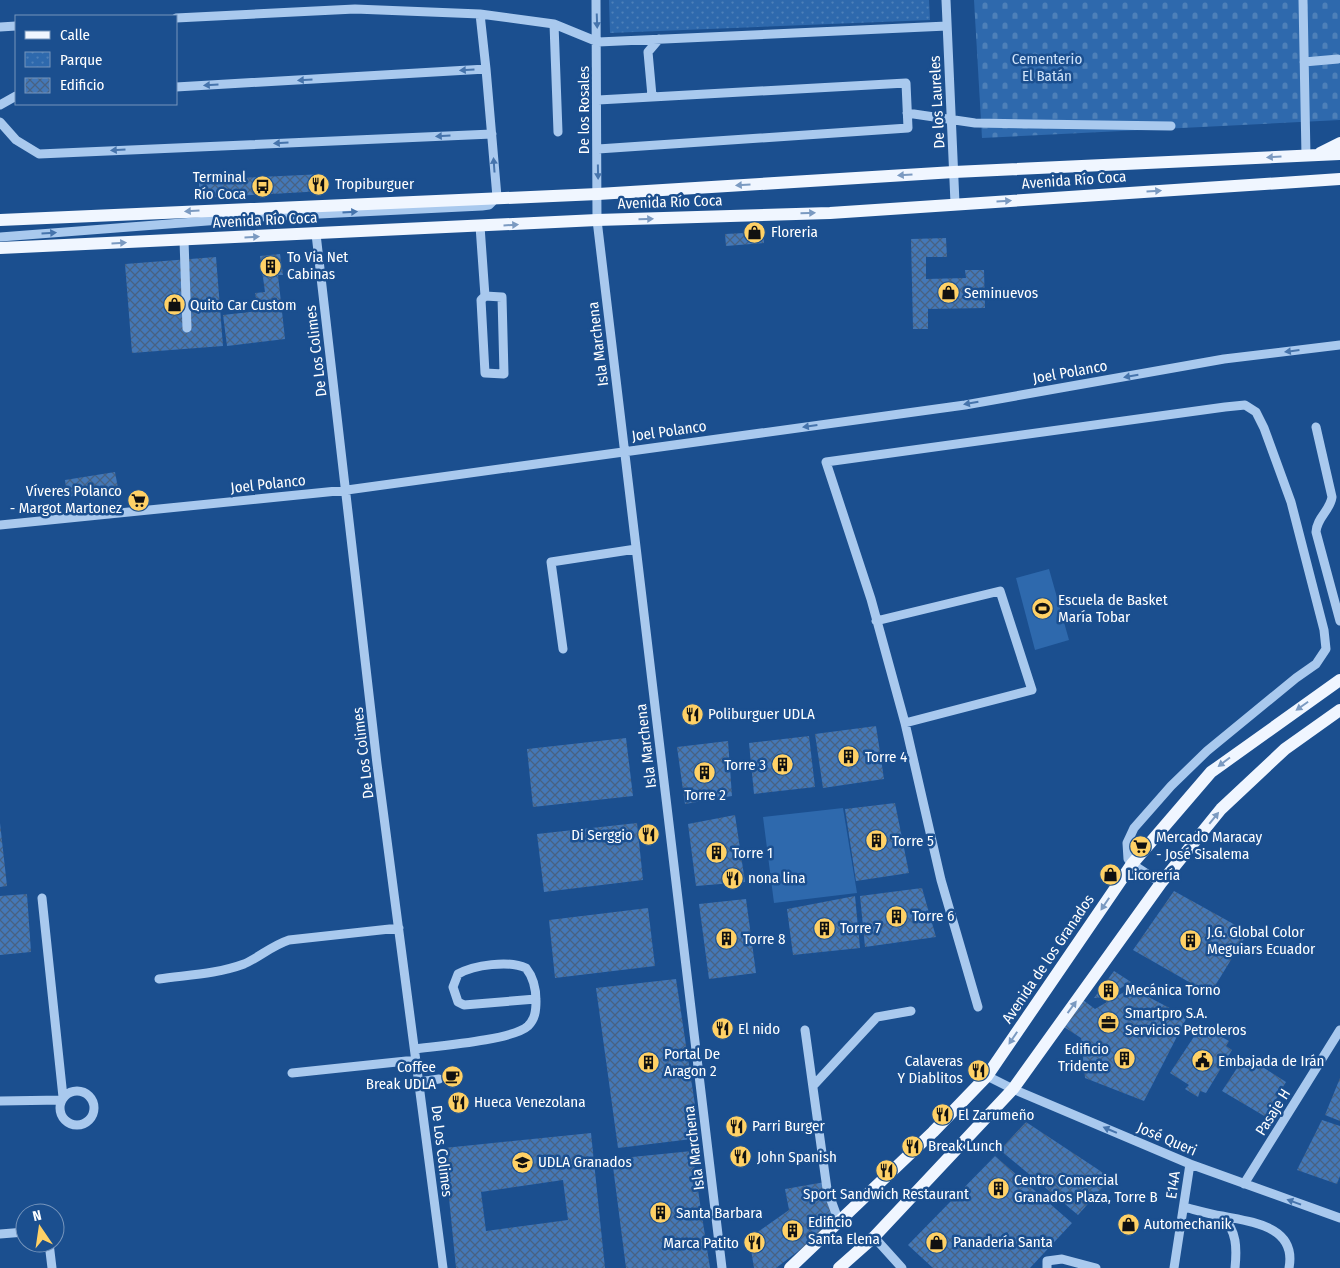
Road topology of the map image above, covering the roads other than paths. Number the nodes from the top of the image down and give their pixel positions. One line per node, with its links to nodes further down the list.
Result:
1 (596, 0): 11 (street, De los Rosales, one-way to 11)
2 (946, 0): 8 (street, De los Laureles)
3 (1303, 0): 13 (street)
4 (480, 14): 5 (street); 6 (street); 14 (street)
5 (178, 18)
6 (554, 24): 11 (street); 24 (street)
7 (15, 26): 9 (street)
8 (947, 26): 10 (street); 21 (street, De los Laureles)
9 (0, 27)
10 (659, 39): 11 (street); 16 (street)
11 (598, 42): 18 (street, De los Rosales)
12 (1338, 59): 13 (street)
13 (1304, 62): 29 (street)
14 (486, 69): 15 (street, one-way to 15); 25 (street)
15 (178, 87)
16 (652, 96): 18 (street); 20 (street)
17 (15, 97): 19 (street)
18 (598, 100): 27 (street, De los Rosales)
19 (0, 105)
20 (907, 113): 21 (street); 27 (street)
21 (952, 120): 23 (street); 30 (street, De los Laureles)
22 (0, 122): 25 (street, one-way to 22)
23 (1172, 126)
24 (558, 132)
25 (492, 134): 33 (street, one-way to 25)
26 (1340, 143): 29 (main road)
27 (598, 149): 32 (street, De los Rosales, one-way to 32)
28 (1340, 154): 29 (main road, Avenida Río Coca)
29 (1311, 155): 30 (main road, Avenida Río Coca, one-way to 30)
30 (954, 172): 32 (main road, Avenida Río Coca, one-way to 32); 34 (street, De los Laureles)
31 (1340, 179): 34 (main road, Avenida Río Coca, one-way to 31)
32 (598, 194): 33 (main road, Avenida Río Coca); 36 (street, De los Rosales)
33 (497, 197): 35 (main road, Avenida Río Coca, one-way to 35); 39 (street, one-way to 33)
34 (955, 203): 36 (main road, Avenida Río Coca, one-way to 34)
35 (0, 220)
36 (597, 220): 37 (main road, Avenida Río Coca, one-way to 36); 46 (street, Isla Marchena)
37 (480, 226): 38 (main road, Avenida Río Coca); 42 (street)
38 (316, 234): 40 (main road, Avenida Río Coca, one-way to 38); 47 (street, De Los Colimes)
39 (0, 237)
40 (184, 240): 41 (main road, Avenida Río Coca, one-way to 40); 43 (street)
41 (0, 248)
42 (485, 296): 42 (street)
43 (187, 328)
44 (1340, 345): 46 (street, Joel Polanco, one-way to 46)
45 (1316, 428): 51 (street)
46 (624, 451): 47 (street, Joel Polanco); 49 (street, Isla Marchena)
47 (347, 490): 48 (street, Joel Polanco); 59 (street, De Los Colimes)
48 (0, 525)
49 (636, 549): 52 (street); 87 (street, Isla Marchena)
50 (876, 621): 55 (street); 55 (street); 56 (street)
51 (1340, 621)
52 (563, 649)
53 (1340, 680): 56 (main road, Avenida de los Granados, one-way to 56)
54 (1338, 711): 57 (main road, one-way to 54)
55 (905, 723): 62 (street)
56 (1132, 864): 57 (street); 69 (main road, Avenida de los Granados, one-way to 69)
57 (1161, 883): 73 (main road, one-way to 57)
58 (42, 898): 74 (street)
59 (399, 928): 60 (street); 66 (street, De Los Colimes)
60 (159, 979)
61 (536, 999): 61 (street); 66 (street)
62 (978, 1007)
63 (911, 1011): 72 (street)
64 (805, 1030): 72 (street)
65 (1340, 1030): 76 (street, Pasaje H)
66 (415, 1049): 67 (street, De Los Colimes)
67 (416, 1060): 68 (street); 71 (street, De Los Colimes)
68 (292, 1073)
69 (987, 1076): 73 (street, José Queri); 80 (main road, Avenida de los Granados)
70 (439, 1079): 71 (street)
71 (419, 1082): 86 (street, De Los Colimes)
72 (813, 1086): 80 (street)
73 (1013, 1089): 75 (street, José Queri, one-way to 73); 83 (main road)
74 (0, 1101)
75 (1190, 1164): 76 (street, José Queri); 77 (street, E14A)
76 (1244, 1184): 79 (street, José Queri, one-way to 76)
77 (1184, 1207): 78 (street); 93 (street, E14A)
78 (1222, 1216): 94 (street); 95 (street)
79 (1340, 1218)
80 (839, 1222): 88 (main road, Avenida de los Granados)
81 (15, 1233): 82 (street)
82 (0, 1234)
83 (874, 1237): 89 (main road); 90 (street)
84 (50, 1253): 85 (street)
85 (52, 1268)
86 (443, 1268)
87 (722, 1268)
88 (790, 1268)
89 (839, 1268)
90 (902, 1268)
91 (1047, 1268): 92 (street)
92 (1096, 1268)
93 (1174, 1268)
94 (1235, 1268)
95 (1289, 1268)

